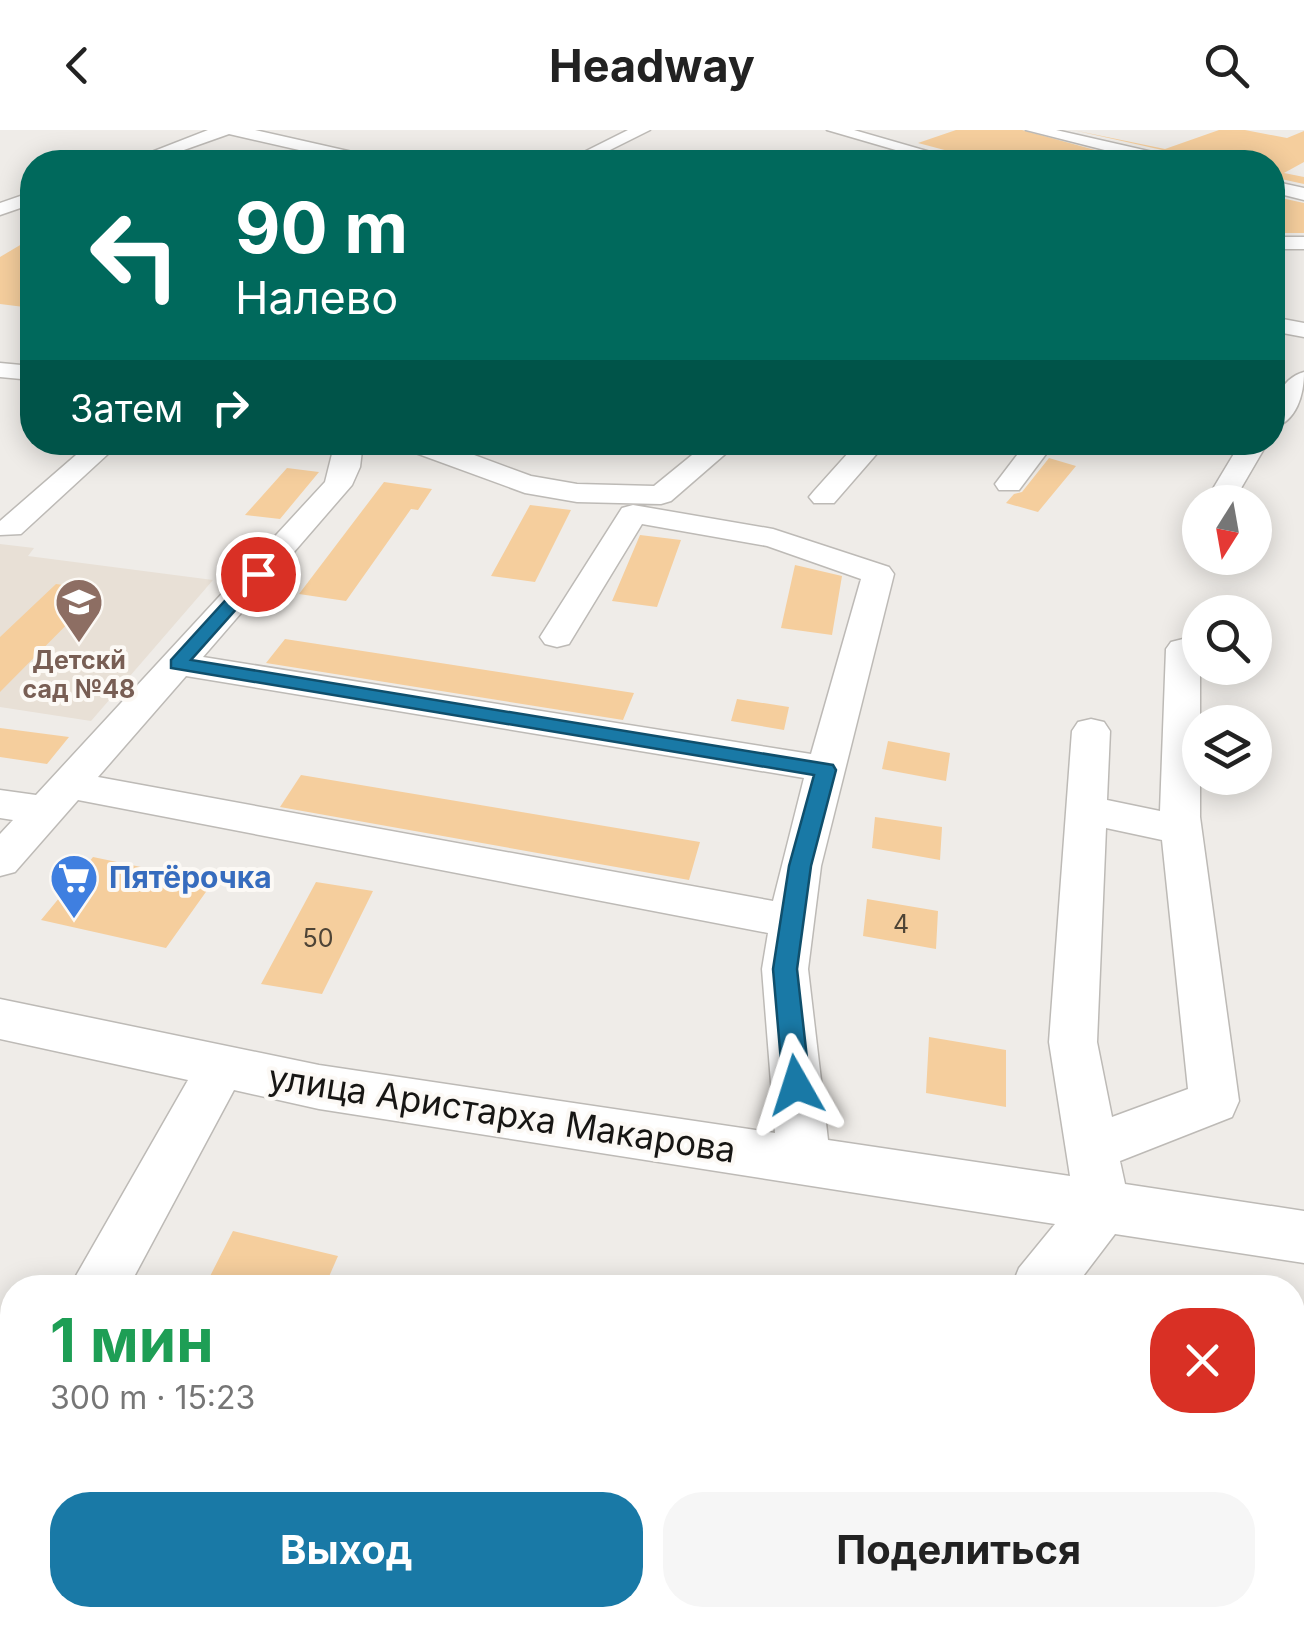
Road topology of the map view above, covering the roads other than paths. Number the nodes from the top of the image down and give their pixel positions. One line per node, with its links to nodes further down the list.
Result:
1 (224, 130): 8 (street)
2 (233, 130): 9 (street)
3 (642, 130): 10 (street)
4 (839, 130): 11 (street)
5 (1034, 130): 7 (street)
6 (1148, 136): 7 (street)
7 (1118, 149): 12 (street); 13 (street)
8 (168, 150)
9 (320, 150)
10 (599, 150)
11 (912, 150)
12 (1115, 150)
13 (1122, 150)
14 (1304, 377): 15 (street)
15 (1285, 403)
16 (93, 455): 26 (street)
17 (347, 455): 28 (street)
18 (447, 455): 19 (street)
19 (710, 455)
20 (862, 455): 25 (street)
21 (1032, 455): 23 (street)
22 (1247, 455): 24 (street)
23 (1010, 484)
24 (1229, 485)
25 (824, 497)
26 (10, 528)
27 (557, 636): 31 (street)
28 (178, 664): 31 (street); 32 (street)
29 (1184, 685): 35 (street)
30 (1091, 731): 34 (street)
31 (826, 770): 37 (street)
32 (58, 798): 33 (street); 36 (street); 37 (street)
33 (0, 804)
34 (1086, 810): 35 (street); 40 (street)
35 (1182, 830): 40 (street)
36 (0, 861)
37 (792, 921): 41 (street)
38 (0, 1018): 39 (street, улица Аристарха Макарова)
39 (220, 1067): 41 (street, улица Аристарха Макарова); 44 (street)
40 (1092, 1148): 42 (street)
41 (804, 1162): 42 (street, улица Аристарха Макарова)
42 (1102, 1207): 43 (street, улица Аристарха Макарова); 45 (street)
43 (1304, 1237)
44 (104, 1275)
45 (1049, 1275)

